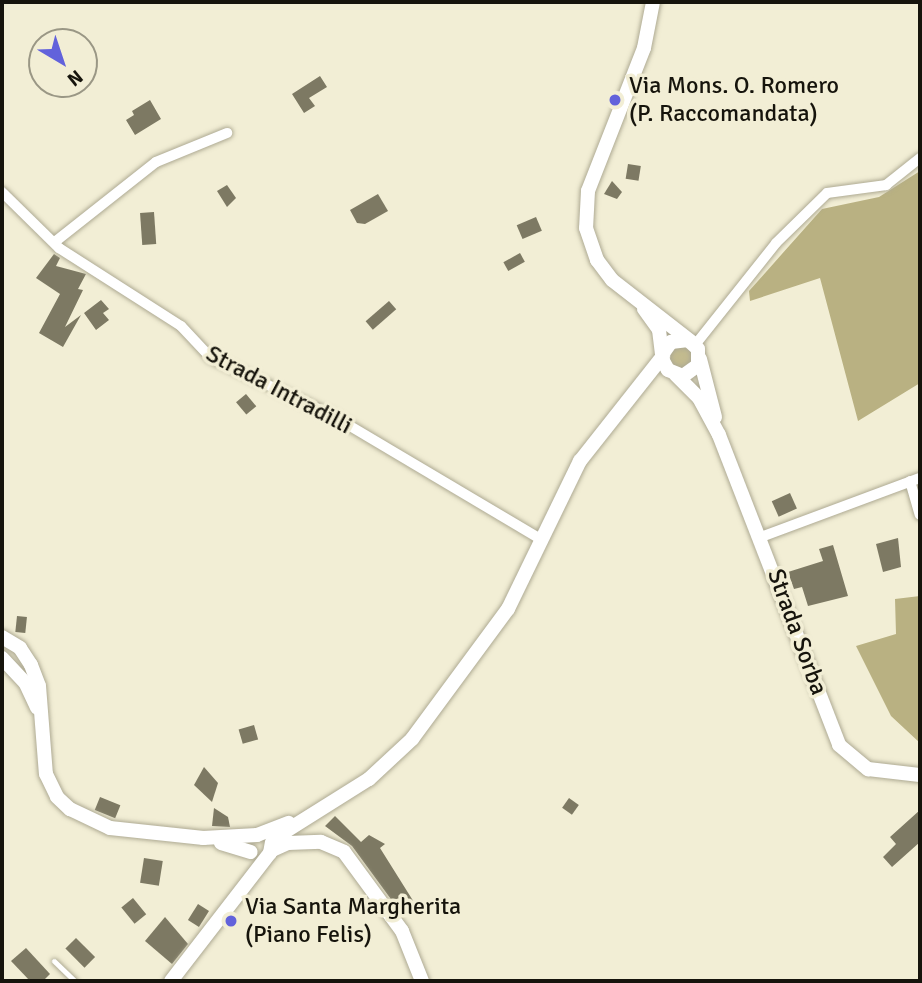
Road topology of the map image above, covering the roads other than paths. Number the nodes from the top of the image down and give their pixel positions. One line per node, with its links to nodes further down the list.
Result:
1 (653, 2): 6 (street)
2 (227, 133): 5 (street)
3 (920, 158): 7 (street)
4 (2, 192): 5 (street, Strada Intradilli)
5 (56, 241): 15 (street, Strada Intradilli)
6 (639, 303): 7 (street); 8 (street)
7 (696, 349): 8 (street); 9 (street); 11 (street)
8 (664, 354): 9 (street); 10 (street)
9 (674, 374): 10 (street); 11 (street)
10 (642, 386): 15 (street)
11 (719, 435): 14 (street, Strada Sorba)
12 (915, 479): 13 (street); 14 (street)
13 (920, 515)
14 (761, 537): 19 (street, Strada Sorba)
15 (542, 540): 20 (street)
16 (2, 637): 18 (street)
17 (2, 658): 18 (street)
18 (39, 712): 22 (street)
19 (920, 775)
20 (316, 814): 21 (street); 23 (street)
21 (258, 835): 22 (street); 23 (street); 24 (street)
22 (203, 838): 24 (street)
23 (272, 850): 24 (street); 25 (street); 29 (street)
24 (252, 852): 25 (street)
25 (248, 881): 28 (street)
26 (54, 961): 27 (lane)
27 (75, 981)
28 (171, 981)
29 (422, 981)

